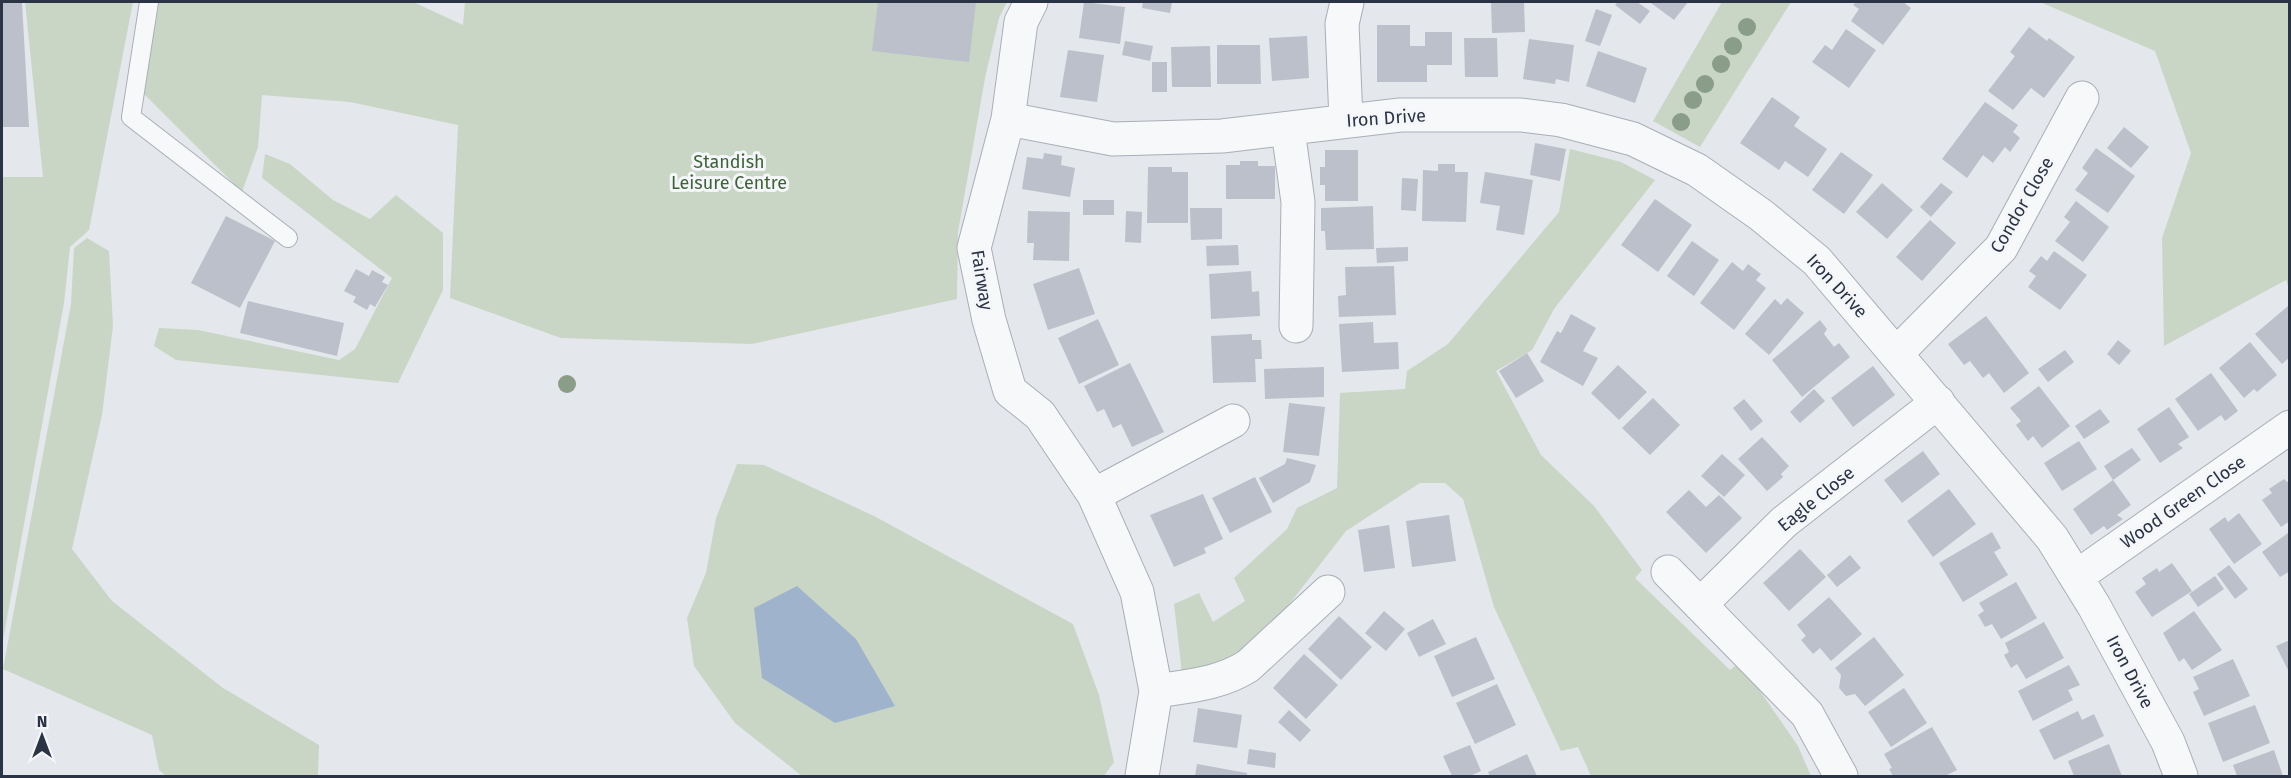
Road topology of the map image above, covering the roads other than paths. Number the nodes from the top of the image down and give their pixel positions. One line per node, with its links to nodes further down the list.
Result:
1 (149, 2): 8 (lane)
2 (1031, 2): 5 (street, Fairway)
3 (1347, 2): 6 (street)
4 (2082, 98): 10 (street, Condor Close)
5 (1008, 119): 7 (street, Iron Drive); 14 (street, Fairway)
6 (1346, 120): 7 (street, Iron Drive); 10 (street, Iron Drive)
7 (1288, 130): 9 (street)
8 (288, 238)
9 (1296, 326)
10 (1897, 354): 11 (street, Iron Drive)
11 (1938, 402): 16 (street, Iron Drive); 18 (street, Eagle Close)
12 (1233, 421): 14 (street)
13 (2289, 428): 16 (street, Wood Green Close)
14 (1094, 495): 19 (street, Fairway)
15 (1668, 572): 18 (street)
16 (2076, 577): 22 (street, Iron Drive)
17 (1328, 592): 19 (street)
18 (1700, 605): 21 (street)
19 (1156, 691): 20 (street, Fairway)
20 (1142, 777)
21 (1841, 777)
22 (2181, 777)

